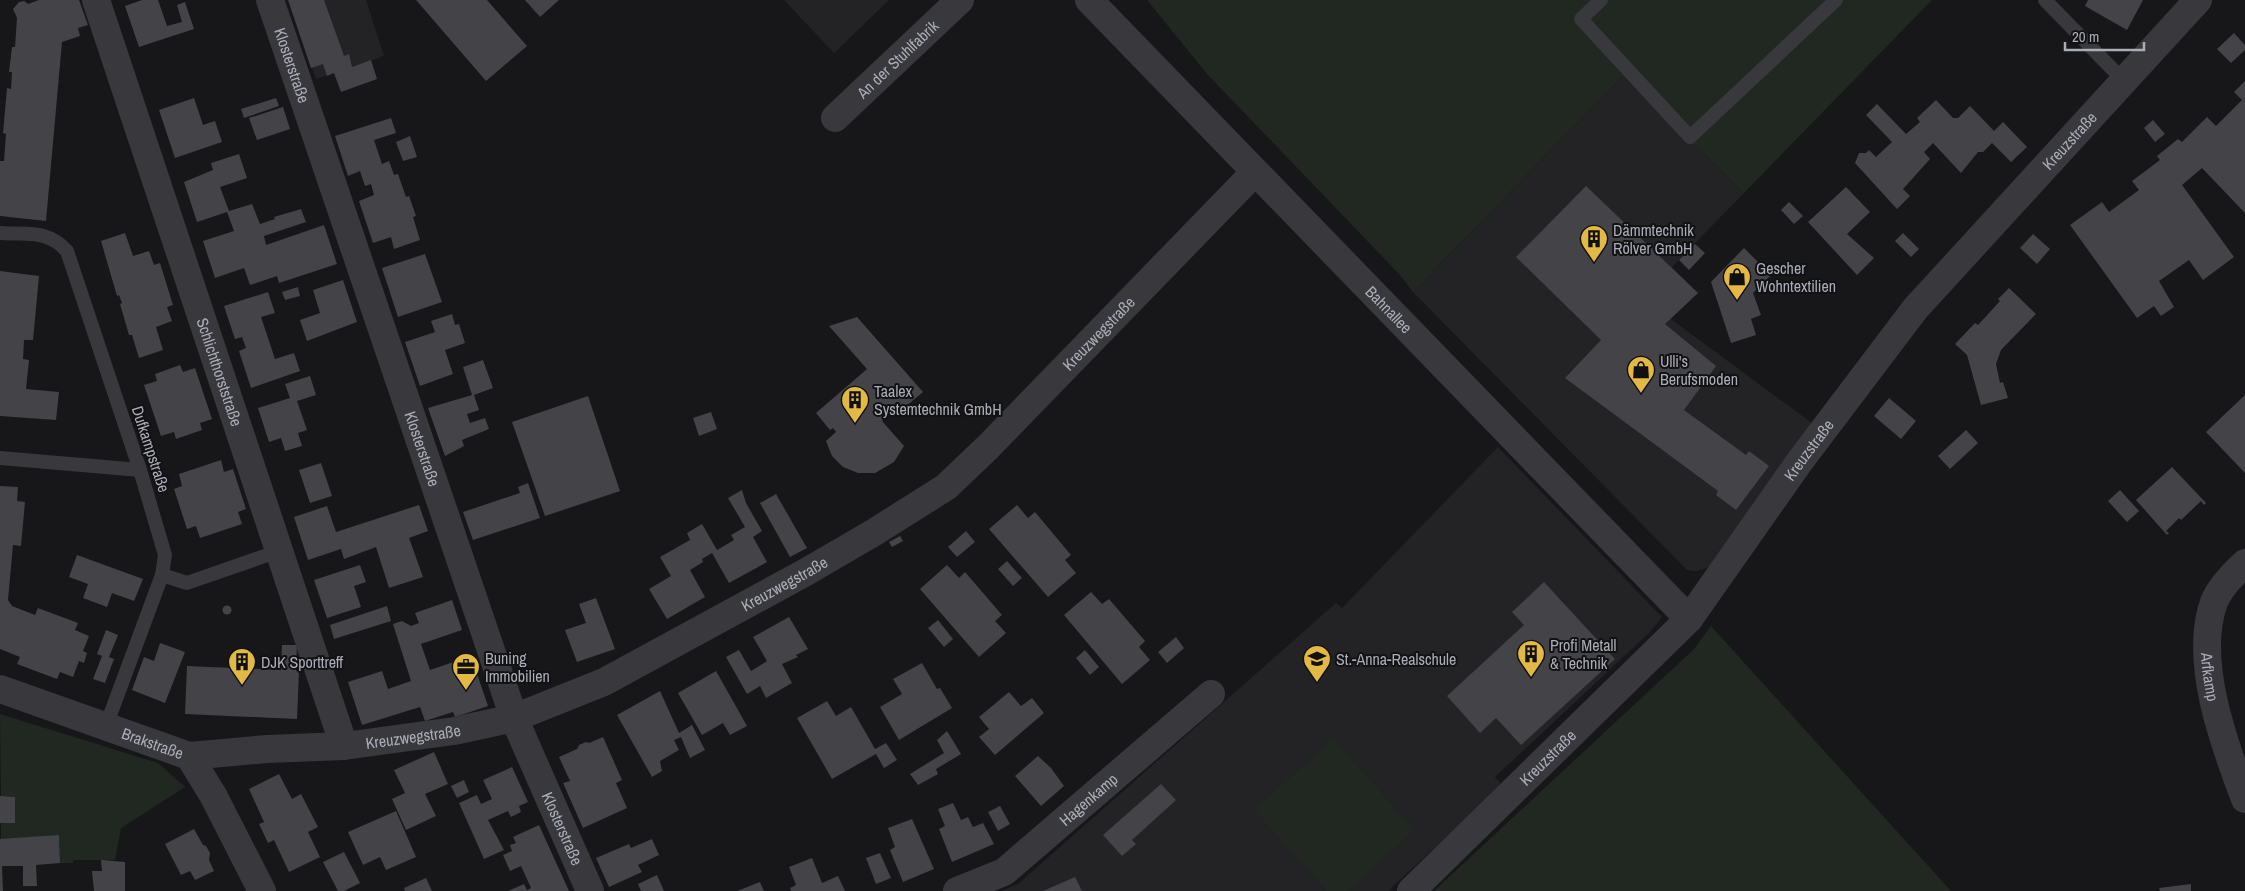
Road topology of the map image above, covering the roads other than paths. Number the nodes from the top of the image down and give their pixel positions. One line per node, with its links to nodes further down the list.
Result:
1 (96, 0): 15 (street, Schlichthorststraße)
2 (270, 0): 21 (street, Klosterstraße)
3 (960, 0): 10 (street, An der Stuhlfabrik)
4 (1089, 0): 11 (street, Bahnallee)
5 (1601, 0): 6 (lane)
6 (1836, 0)
7 (2045, 0): 9 (lane)
8 (2198, 0): 9 (street, Kreuzstraße)
9 (2125, 82): 18 (street, Kreuzstraße)
10 (836, 118)
11 (1255, 172): 18 (street, Bahnallee); 21 (street, Kreuzwegstraße)
12 (0, 233): 14 (lane, Dufkampstraße)
13 (0, 458): 14 (lane)
14 (140, 470): 17 (lane, Dufkampstraße)
15 (279, 551): 17 (lane); 23 (street, Schlichthorststraße)
16 (2245, 562): 25 (street, Arfkamp)
17 (162, 575): 22 (lane, Dufkampstraße)
18 (1689, 619): 29 (street, Kreuzstraße)
19 (0, 689): 22 (street, Brakstraße)
20 (1211, 694): 28 (street, Hagenkamp)
21 (514, 718): 23 (street, Kreuzwegstraße); 27 (street, Klosterstraße)
22 (106, 726): 24 (street, Brakstraße)
23 (344, 746): 24 (street, Kreuzwegstraße)
24 (188, 756): 26 (street, Brakstraße)
25 (2245, 799)
26 (262, 891)
27 (590, 891)
28 (958, 891)
29 (1411, 891)

